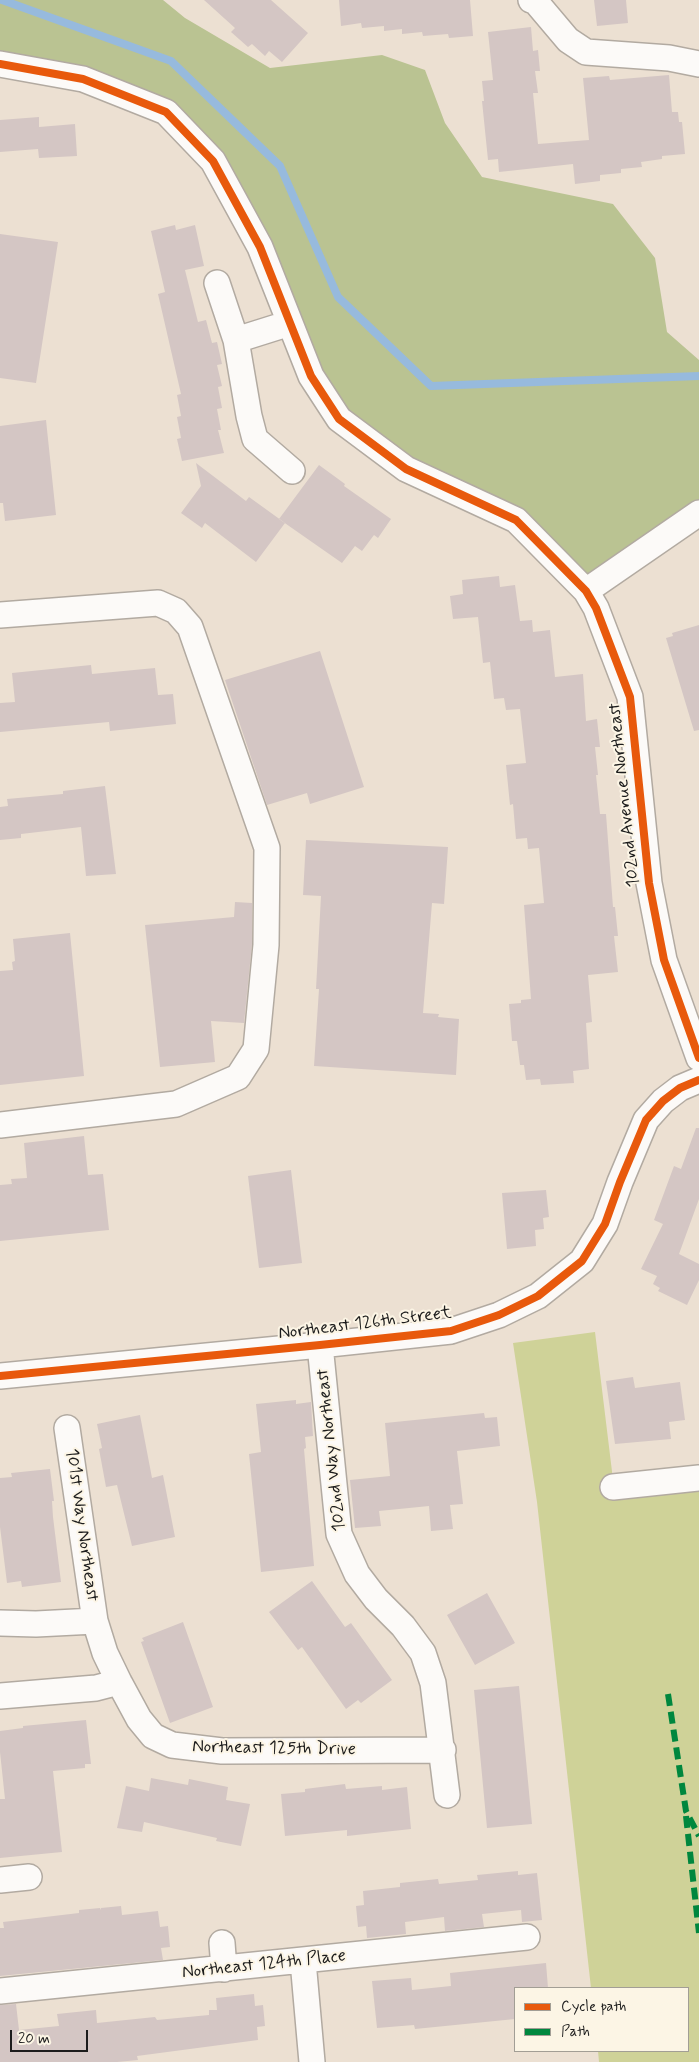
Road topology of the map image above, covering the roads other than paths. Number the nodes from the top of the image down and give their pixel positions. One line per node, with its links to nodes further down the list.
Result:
1 (531, 0): 3 (street)
2 (0, 64): 5 (street, 102nd Avenue Northeast)
3 (699, 64)
4 (216, 283): 6 (street)
5 (290, 322): 6 (street); 9 (street, 102nd Avenue Northeast)
6 (236, 340): 7 (street)
7 (292, 471)
8 (699, 513): 9 (street)
9 (586, 591): 11 (street, 102nd Avenue Northeast)
10 (0, 615): 13 (street)
11 (699, 1058)
12 (699, 1080): 14 (street, Northeast 126th Street)
13 (0, 1125)
14 (320, 1345): 15 (street, Northeast 126th Street); 23 (street, 102nd Way Northeast)
15 (0, 1376)
16 (67, 1428): 19 (street, 101st Way Northeast)
17 (699, 1478): 18 (street)
18 (613, 1487)
19 (95, 1621): 20 (street); 21 (street, Northeast 125th Drive)
20 (0, 1623)
21 (119, 1682): 22 (street); 23 (street, Northeast 125th Drive)
22 (0, 1696)
23 (442, 1750): 24 (street, 102nd Way Northeast)
24 (447, 1795)
25 (29, 1877): 26 (street)
26 (0, 1880)
27 (527, 1937): 29 (street, Northeast 124th Place)
28 (222, 1943): 30 (street)
29 (303, 1961): 30 (street, Northeast 124th Place); 32 (street)
30 (224, 1969): 31 (street, Northeast 124th Place)
31 (0, 1991)
32 (312, 2062)

